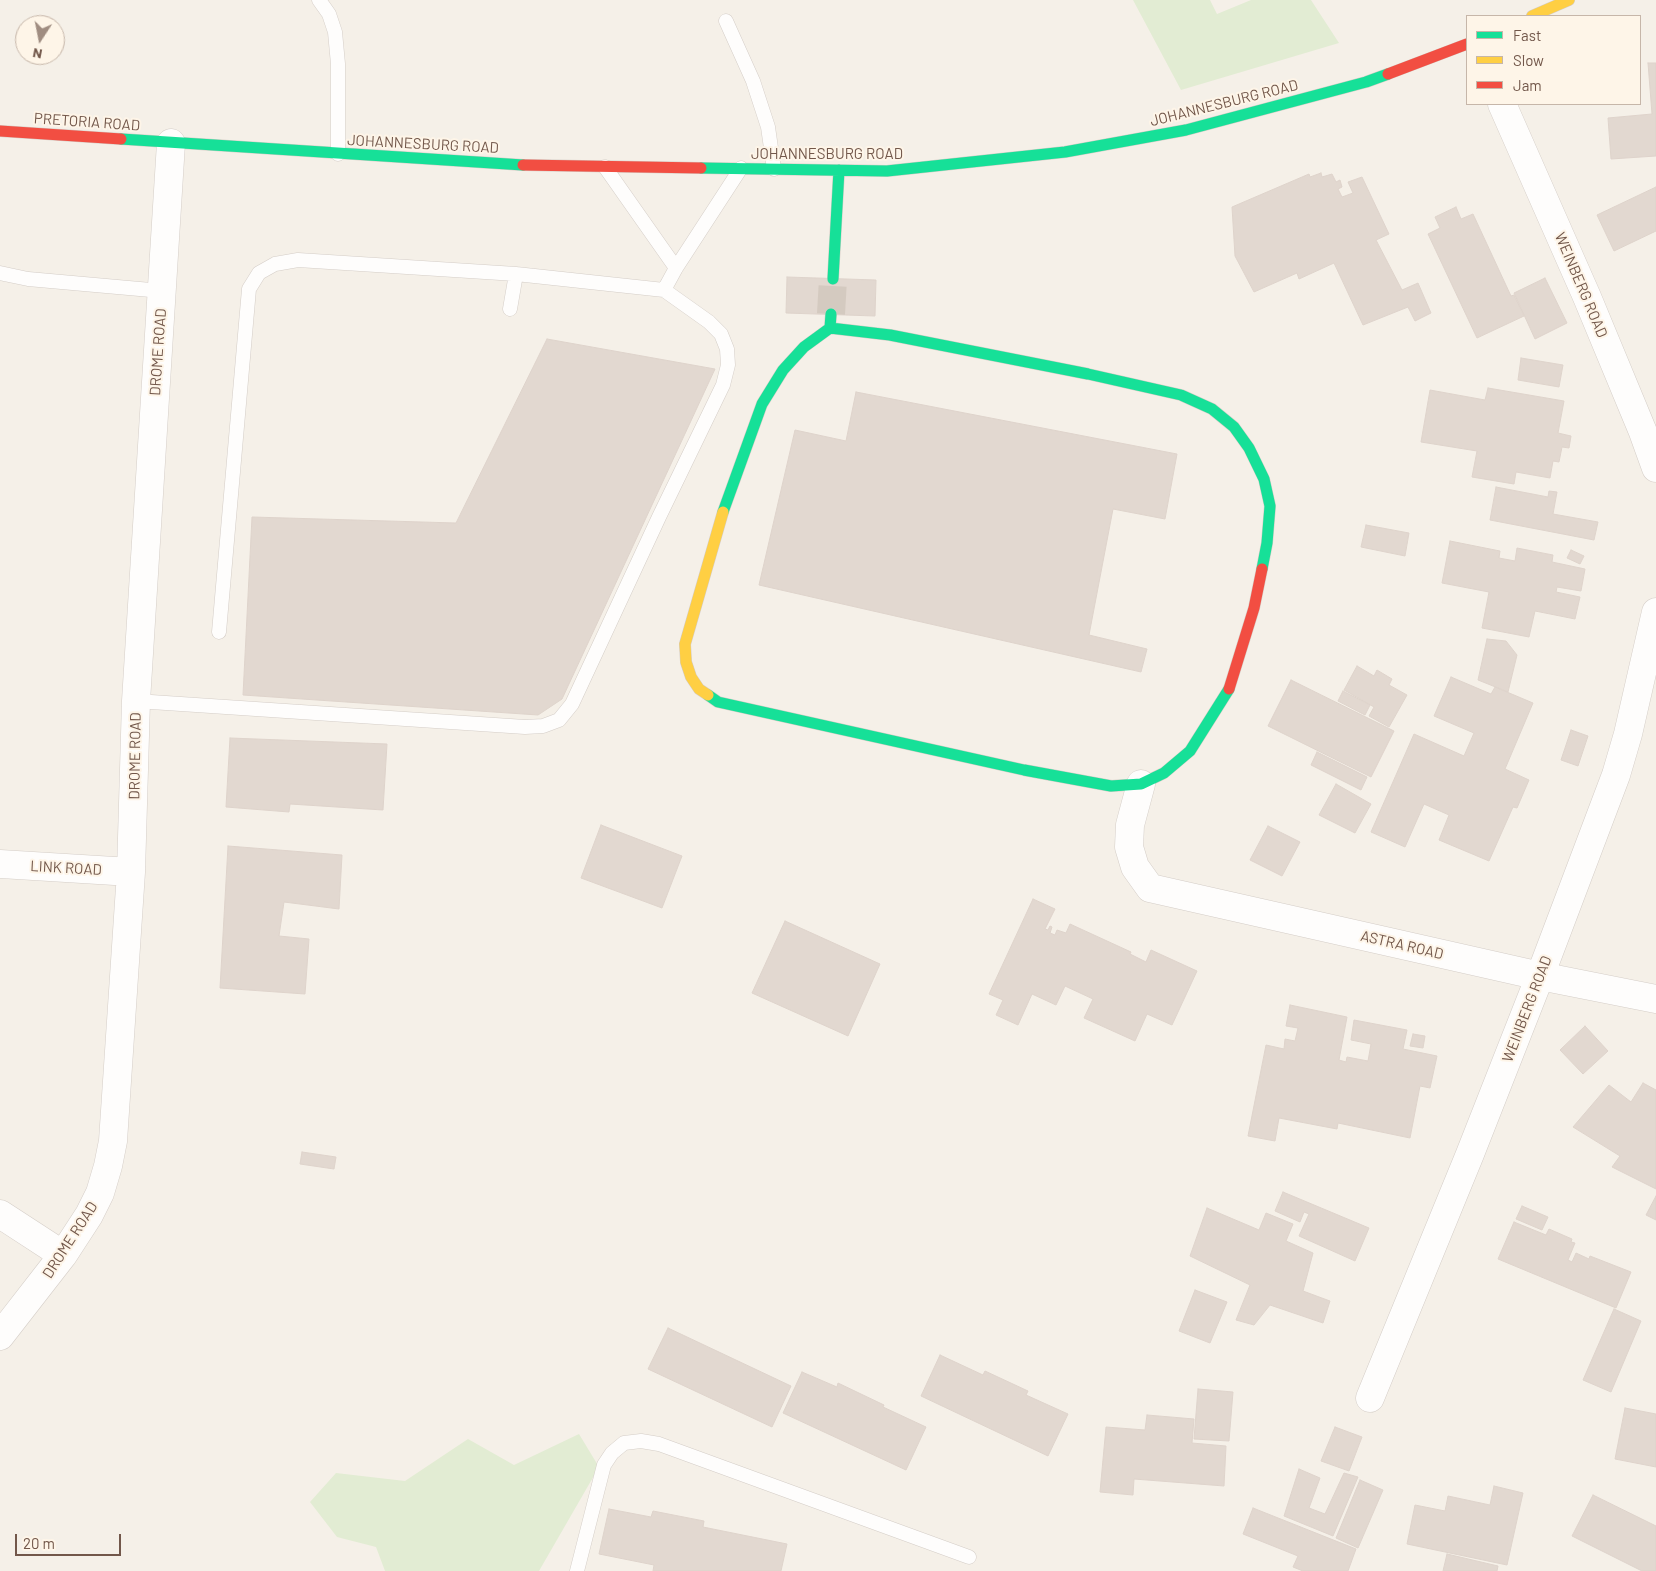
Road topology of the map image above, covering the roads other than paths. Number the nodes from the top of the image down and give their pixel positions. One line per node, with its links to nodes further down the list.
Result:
1 (319, 0): 9 (lane)
2 (1569, 0): 3 (street)
3 (1534, 15)
4 (726, 21): 12 (lane)
5 (1466, 44): 13 (street, JOHANNESBURG ROAD)
6 (1502, 105): 23 (street, WEINBERG ROAD)
7 (0, 131): 8 (street, PRETORIA ROAD)
8 (171, 143): 9 (street, JOHANNESBURG ROAD); 19 (street, DROME ROAD)
9 (338, 154): 10 (street, JOHANNESBURG ROAD)
10 (605, 167): 11 (street, JOHANNESBURG ROAD); 14 (lane)
11 (741, 168): 12 (street, JOHANNESBURG ROAD); 14 (lane)
12 (774, 169): 13 (street, JOHANNESBURG ROAD)
13 (839, 170): 17 (street)
14 (676, 268): 18 (lane)
15 (0, 273): 19 (lane)
16 (516, 274): 18 (lane); 20 (lane); 25 (lane)
17 (833, 279)
18 (664, 290): 26 (lane)
19 (162, 291): 26 (street, DROME ROAD)
20 (510, 308)
21 (831, 314): 22 (street)
22 (830, 328): 27 (street); 27 (street)
23 (1656, 468)
24 (1656, 612): 30 (street, WEINBERG ROAD)
25 (220, 632)
26 (136, 701): 29 (street, DROME ROAD)
27 (1141, 784): 30 (street, ASTRA ROAD)
28 (0, 864): 29 (street, LINK ROAD)
29 (132, 872): 33 (street, DROME ROAD)
30 (1540, 976): 31 (street, ASTRA ROAD); 35 (street, WEINBERG ROAD)
31 (1656, 999)
32 (0, 1214): 33 (street)
33 (63, 1255): 34 (street, DROME ROAD)
34 (0, 1336)
35 (1370, 1398)
36 (969, 1557): 37 (lane)
37 (577, 1571)

